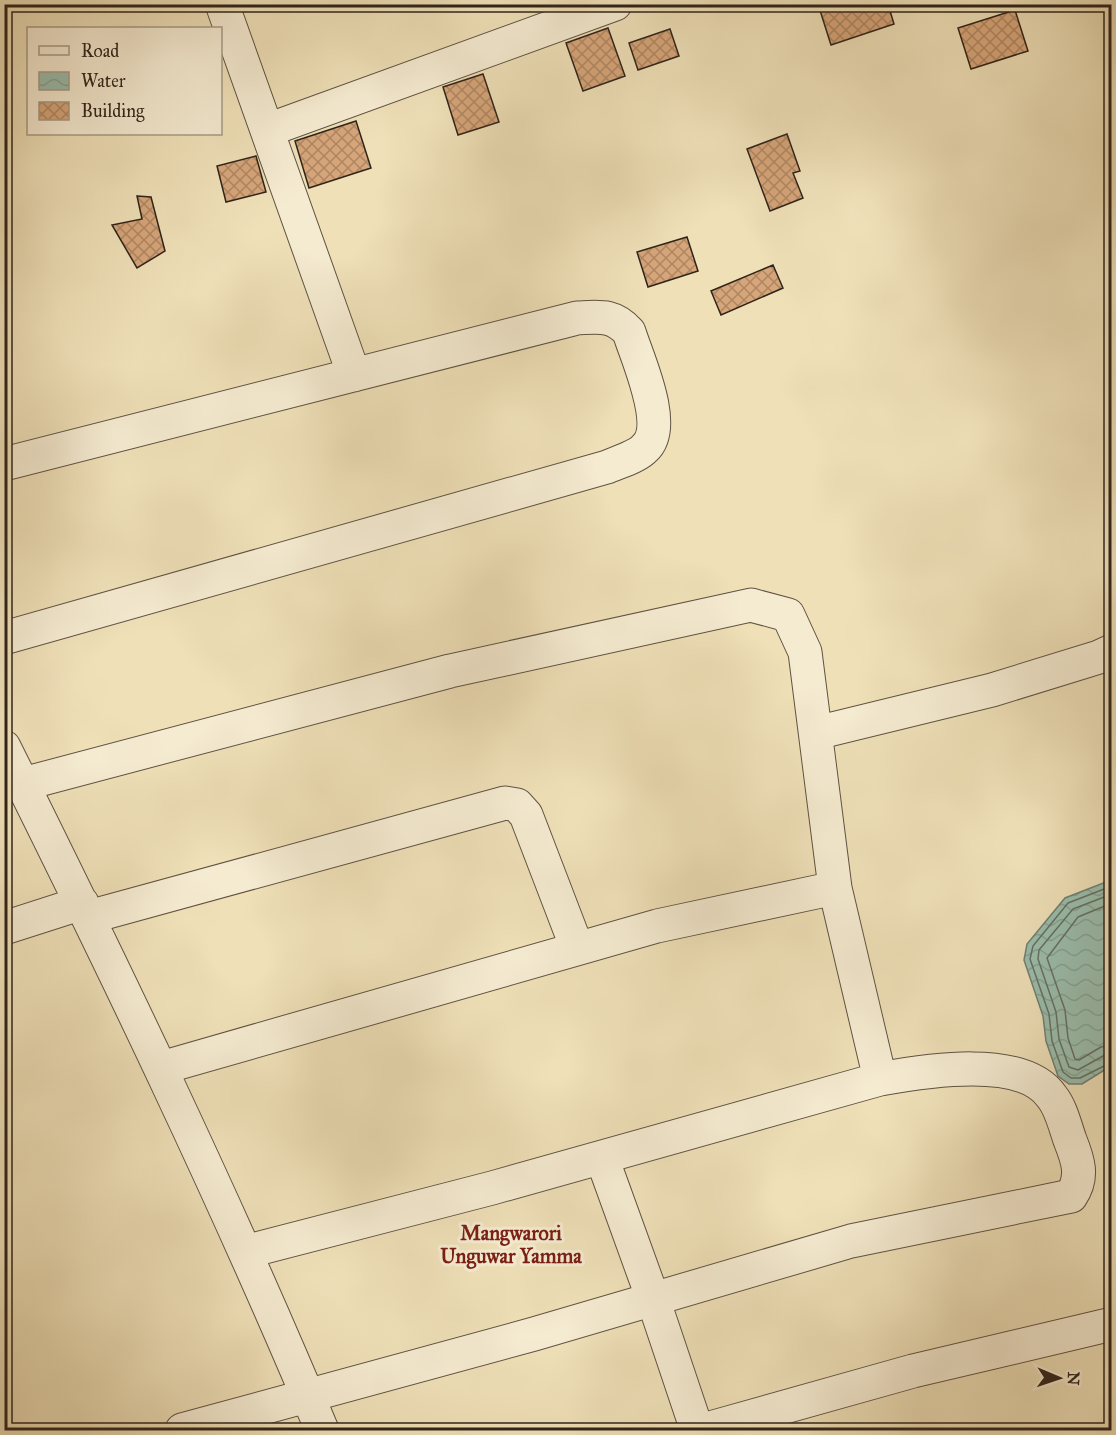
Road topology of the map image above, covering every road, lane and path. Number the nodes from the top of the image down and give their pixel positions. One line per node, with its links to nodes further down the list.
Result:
1 (222, 4): 3 (street)
2 (615, 4): 3 (street)
3 (268, 130): 4 (street)
4 (354, 375): 5 (street); 6 (street)
5 (4, 464)
6 (4, 638)
7 (1112, 651): 8 (street)
8 (816, 733): 10 (street); 11 (street)
9 (4, 747): 10 (street)
10 (23, 784): 12 (street)
11 (835, 888): 14 (street); 16 (street)
12 (85, 910): 13 (street); 14 (street); 15 (street)
13 (4, 928)
14 (578, 948): 15 (street)
15 (161, 1068): 18 (street)
16 (880, 1079): 17 (street); 19 (street)
17 (602, 1158): 18 (street); 19 (street)
18 (245, 1252): 21 (street)
19 (653, 1299): 21 (street); 24 (street)
20 (1112, 1324): 25 (street)
21 (308, 1397): 22 (street); 23 (street)
22 (182, 1431)
23 (322, 1431)
24 (696, 1431)
25 (704, 1431)

